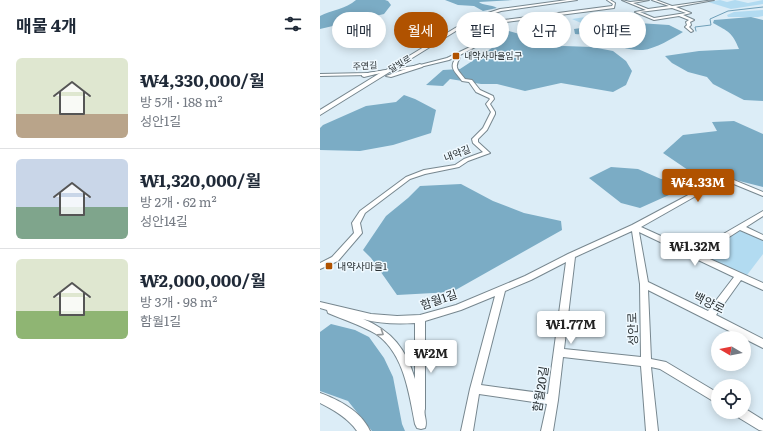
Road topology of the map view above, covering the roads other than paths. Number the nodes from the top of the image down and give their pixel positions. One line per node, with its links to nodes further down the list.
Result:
1 (575, 0): 25 (main road, 달빛로)
2 (608, 0): 24 (street)
3 (623, 0): 11 (street)
4 (648, 0): 11 (street)
5 (687, 0): 15 (street)
6 (700, 0): 10 (street)
7 (713, 0): 10 (street)
8 (748, 0): 9 (street)
9 (756, 0)
10 (705, 1): 15 (street)
11 (629, 2): 17 (street)
12 (654, 2): 14 (street)
13 (668, 2): 14 (street)
14 (661, 3): 18 (street)
15 (696, 3): 18 (street)
16 (646, 5): 17 (street)
17 (638, 6): 20 (street)
18 (672, 6): 19 (street); 21 (street)
19 (660, 8): 20 (street); 21 (street)
20 (649, 10): 22 (street); 22 (street)
21 (679, 15): 22 (street); 23 (street)
22 (666, 17)
23 (691, 31)
24 (456, 55): 26 (street, 주연길); 40 (street, 내약길)
25 (415, 56): 26 (main road); 27 (main road, 달빛로)
26 (420, 66): 28 (street, 주연길); 31 (main road)
27 (396, 67): 28 (main road, 달빛로); 30 (main road)
28 (386, 73): 30 (street, 주연길); 31 (main road, 달빛로)
29 (320, 74): 30 (street, 주연길)
30 (364, 75): 31 (main road)
31 (370, 83): 32 (main road, 달빛로)
32 (320, 113)
33 (763, 194): 35 (street, 함월1길)
34 (763, 213): 36 (street)
35 (635, 227): 38 (street, 함월1길); 39 (street); 42 (street, 성안로)
36 (740, 227): 37 (street); 39 (street)
37 (763, 238)
38 (571, 256): 44 (street, 함월1길); 49 (street, 함월20길)
39 (694, 256): 41 (street)
40 (320, 266)
41 (739, 276): 43 (street); 46 (street)
42 (644, 284): 46 (street, 백양로); 50 (street, 성안로)
43 (763, 287)
44 (501, 290): 47 (street, 함월1길); 51 (street)
45 (320, 305): 47 (street); 57 (street, one-way to 57)
46 (710, 316): 48 (street, 백양로)
47 (420, 319): 57 (street, 함월1길)
48 (763, 344)
49 (560, 353): 50 (street); 54 (street, 함월20길)
50 (646, 362): 52 (street); 61 (street, 성안로)
51 (475, 389): 54 (street); 59 (street)
52 (711, 395)
53 (320, 398): 58 (street)
54 (553, 400): 60 (street, 함월20길)
55 (751, 419): 56 (street)
56 (763, 426)
57 (421, 428)
58 (364, 431)
59 (467, 431)
60 (547, 431)
61 (652, 431)

